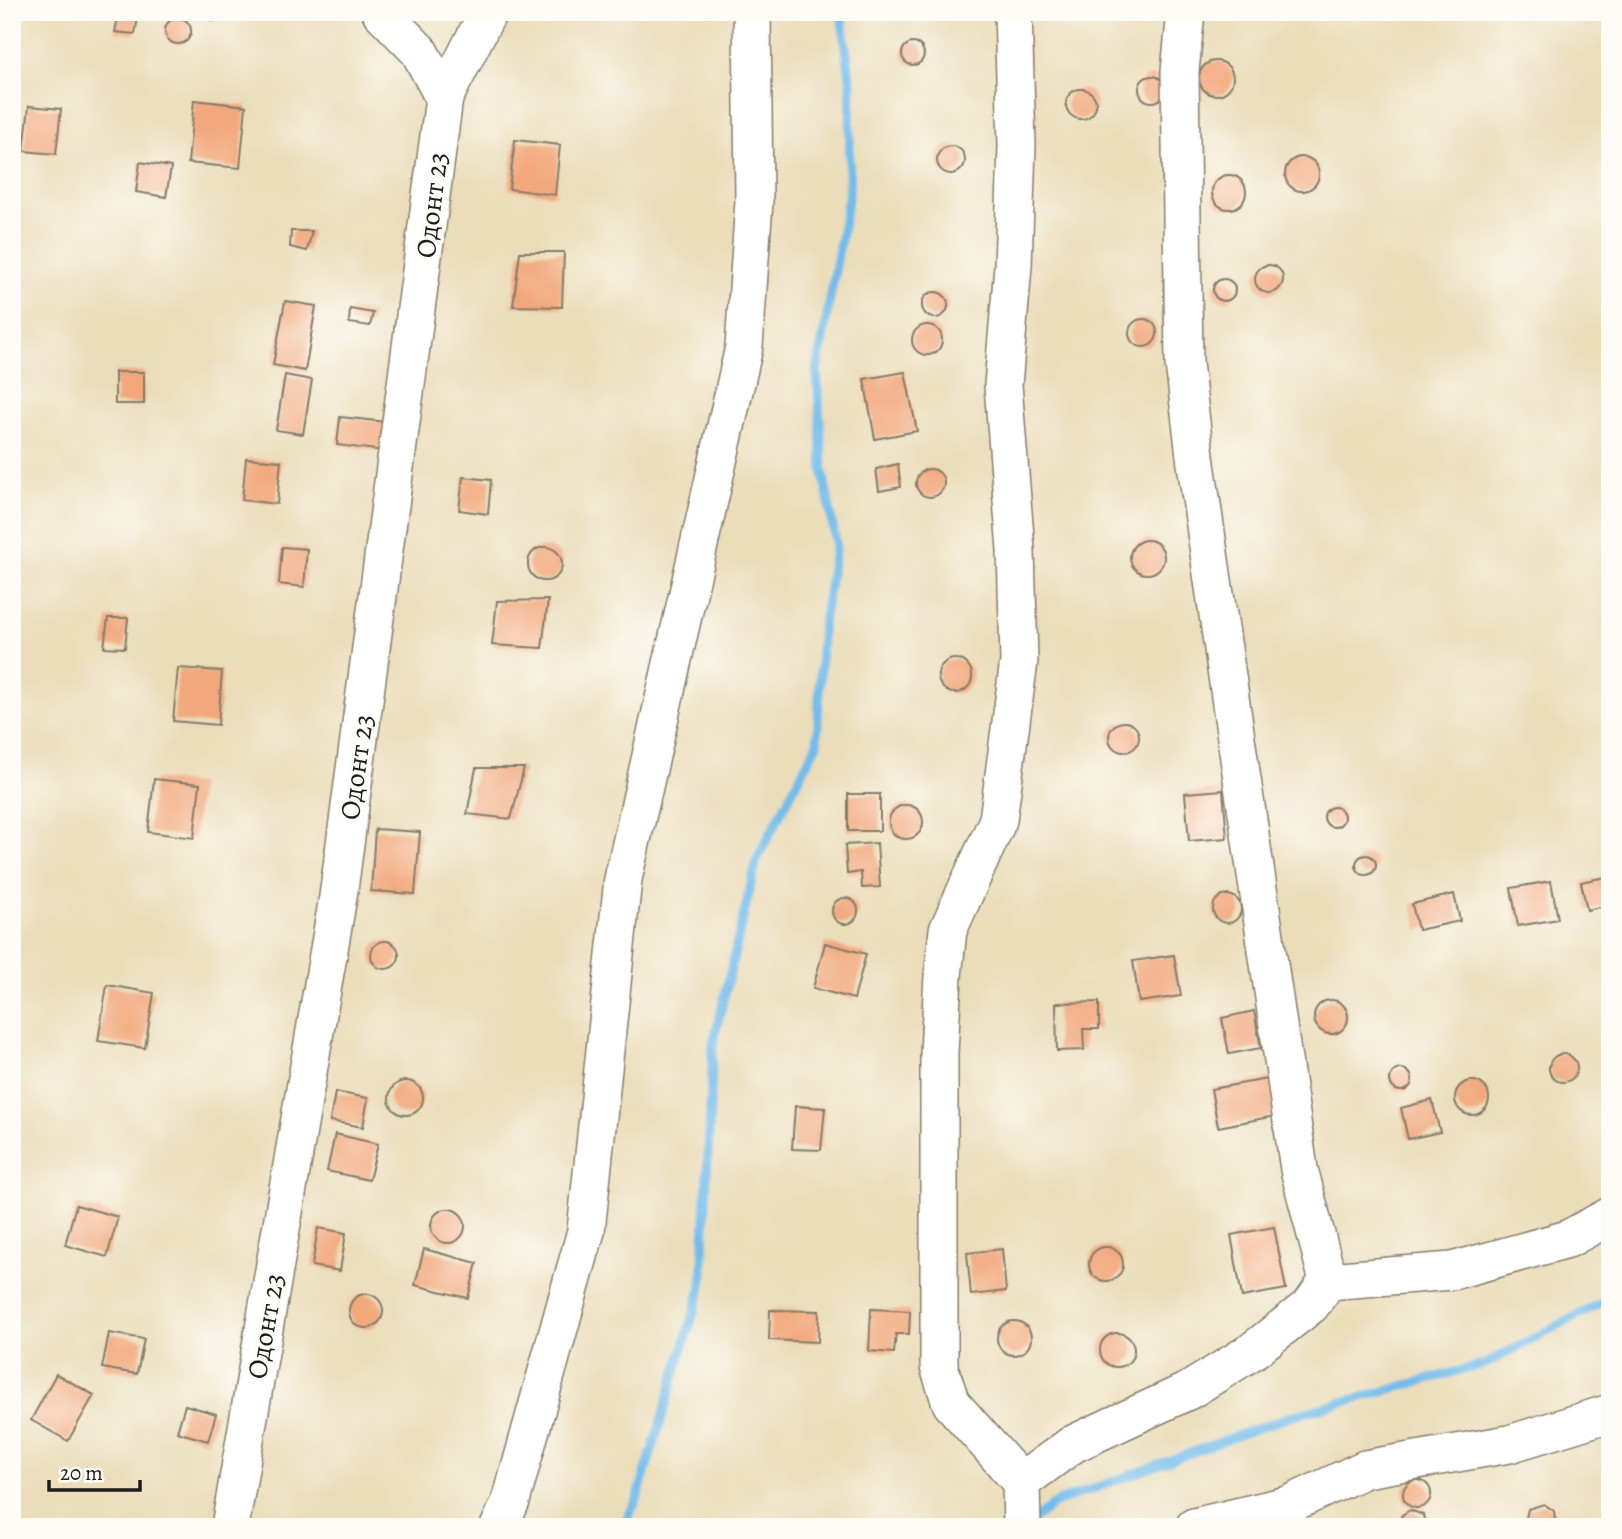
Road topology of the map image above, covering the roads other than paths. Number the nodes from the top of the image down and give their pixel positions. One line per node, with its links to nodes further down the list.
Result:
1 (381, 12): 6 (street)
2 (488, 12): 6 (street, Одонт 23)
3 (752, 12): 13 (street)
4 (1013, 12): 10 (street)
5 (1186, 12): 8 (street)
6 (444, 98): 12 (street, Одонт 23)
7 (1610, 1216): 8 (street)
8 (1328, 1281): 10 (street)
9 (1610, 1413): 11 (street)
10 (1021, 1482): 14 (street)
11 (1293, 1516): 15 (street)
12 (230, 1527)
13 (499, 1527)
14 (1022, 1527)
15 (1194, 1527)

